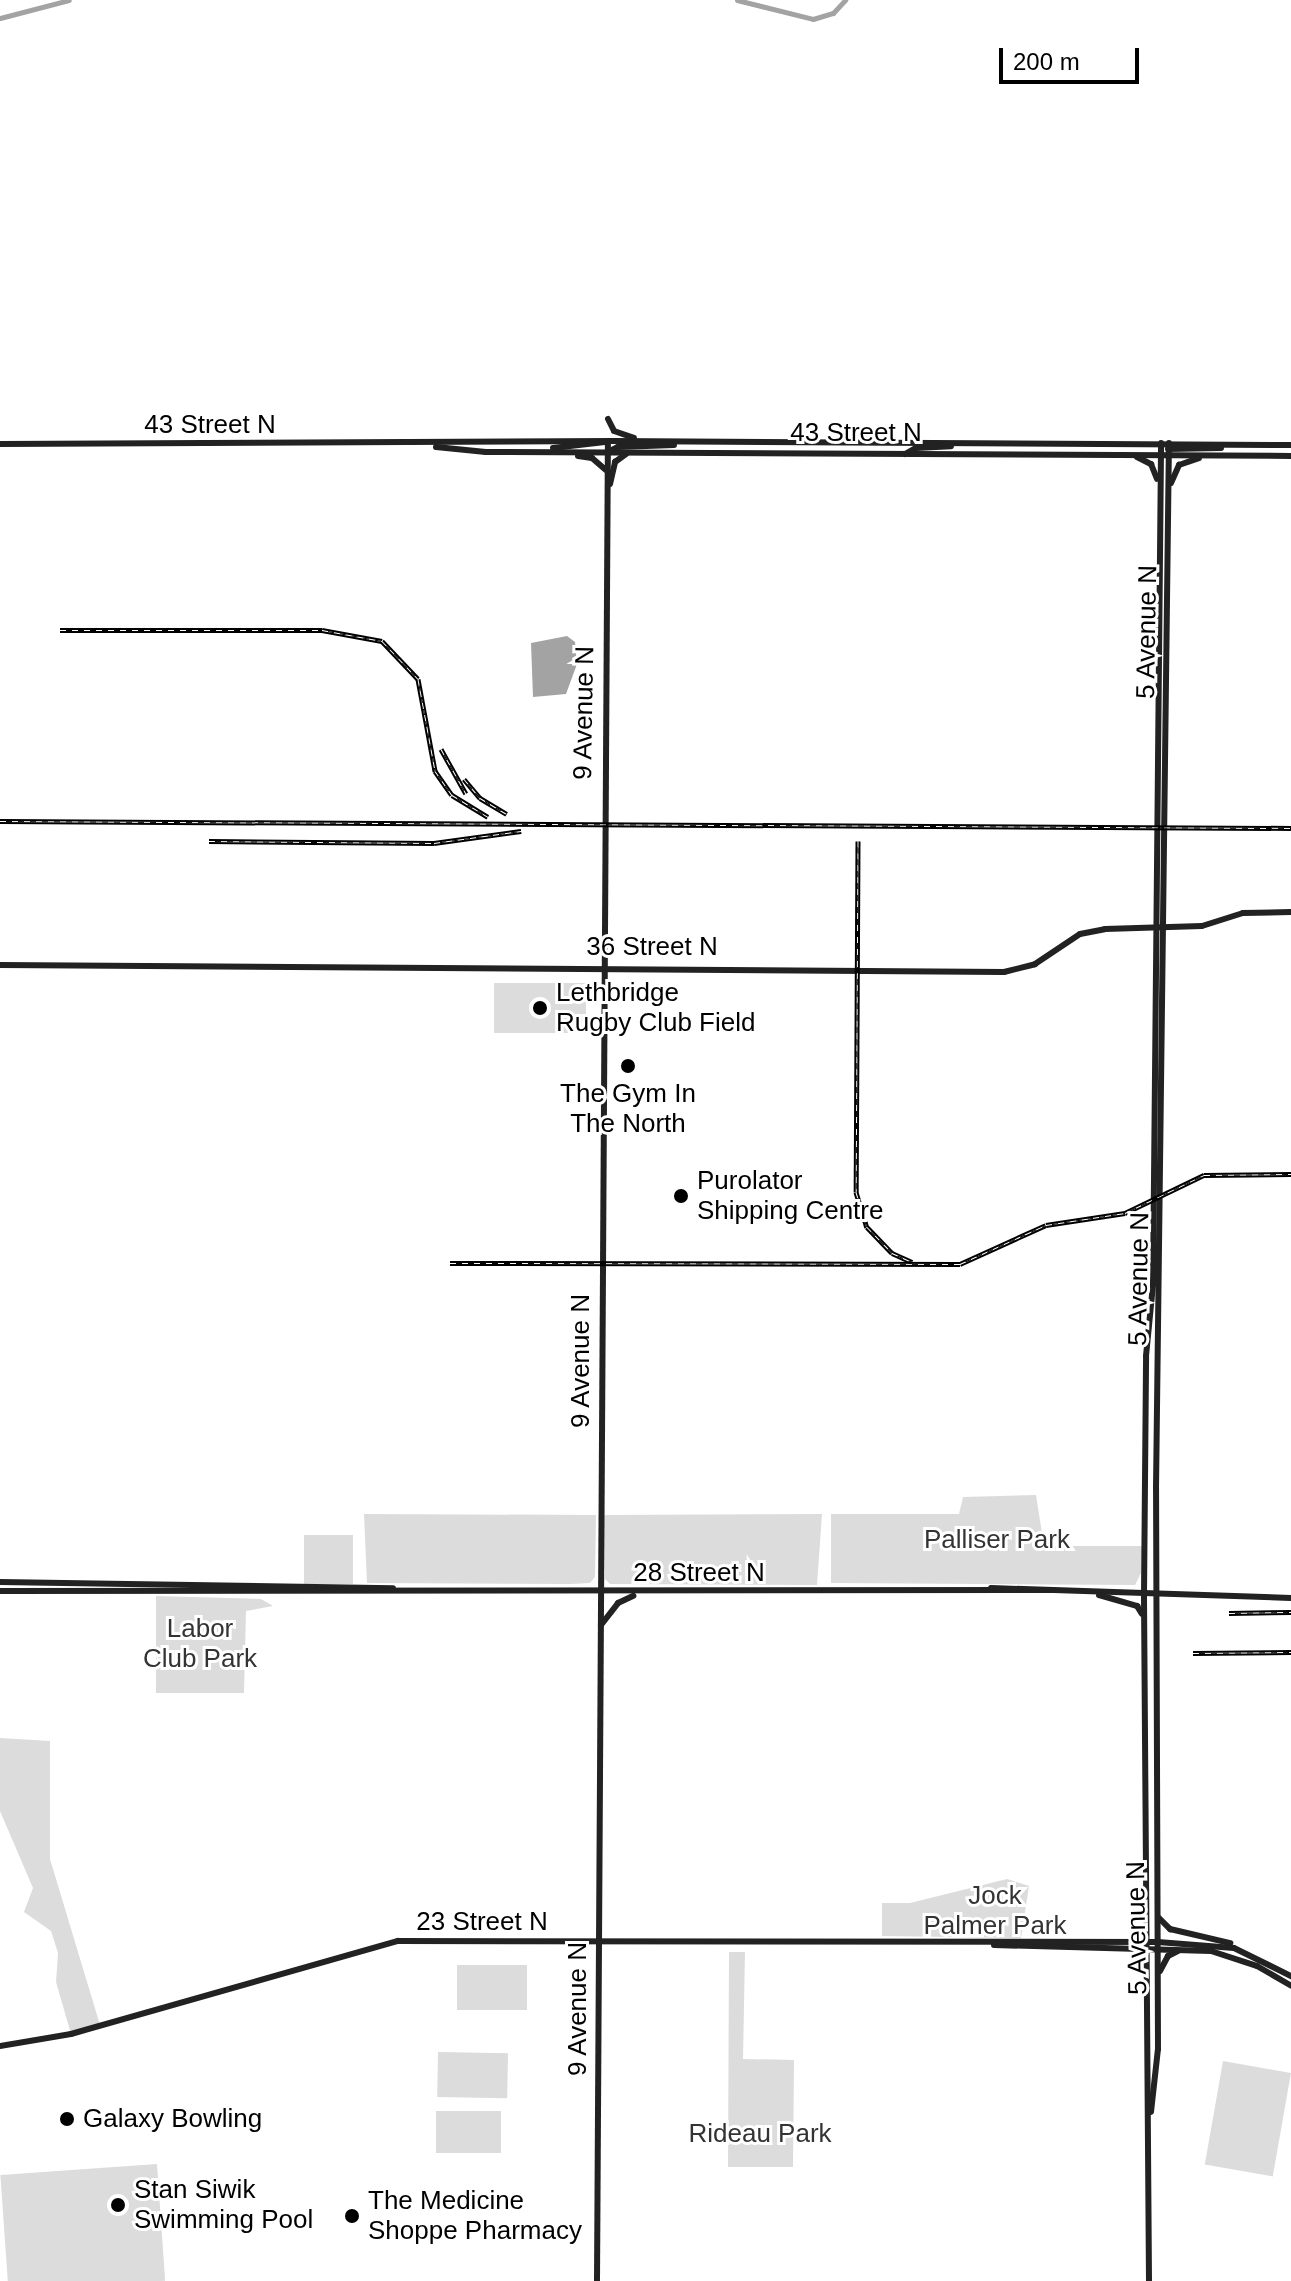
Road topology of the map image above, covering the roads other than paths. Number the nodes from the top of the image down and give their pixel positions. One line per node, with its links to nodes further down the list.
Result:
1 (608, 419): 3 (main road)
2 (608, 441): 3 (main road, 43 Street N); 7 (main road, 43 Street N); 10 (main road); 12 (main road, 9 Avenue N)
3 (645, 441): 4 (main road, 43 Street N)
4 (700, 441): 5 (main road, 43 Street N); 12 (main road)
5 (990, 443): 9 (main road, 43 Street N); 14 (main road)
6 (0, 444): 7 (main road, 43 Street N)
7 (421, 445): 10 (main road, 43 Street N)
8 (1291, 445): 9 (main road, 43 Street N)
9 (1166, 449): 15 (main road, 43 Street N); 16 (main road, 43 Street N); 19 (main road, 5 Avenue N); 21 (main road, 5 Avenue N)
10 (523, 452): 11 (main road, 43 Street N)
11 (567, 452): 12 (main road, 43 Street N); 18 (main road)
12 (608, 452): 13 (main road, 43 Street N); 18 (main road, 9 Avenue N)
13 (636, 452): 14 (main road, 43 Street N); 20 (main road)
14 (905, 454): 15 (main road, 43 Street N)
15 (1131, 455): 21 (main road)
16 (1216, 455): 17 (main road, 43 Street N); 19 (main road)
17 (1291, 456)
18 (607, 470): 20 (main road, 9 Avenue N)
19 (1169, 490): 23 (main road, 5 Avenue N)
20 (607, 499): 25 (main road, 9 Avenue N)
21 (1160, 499): 23 (main road, 5 Avenue N)
22 (1291, 912): 23 (main road, 36 Street N)
23 (1160, 926): 25 (main road, 36 Street N); 32 (main road, 5 Avenue N); 33 (main road, 5 Avenue N)
24 (0, 965): 25 (main road, 36 Street N)
25 (602, 967): 30 (main road, 9 Avenue N)
26 (0, 1582): 28 (main road, 28 Street N)
27 (0, 1591): 28 (main road, 28 Street N)
28 (429, 1591): 30 (main road, 28 Street N)
29 (1084, 1591): 31 (main road, 28 Street N); 32 (main road, 28 Street N); 35 (main road)
30 (600, 1593): 31 (main road, 28 Street N); 36 (main road, 9 Avenue N)
31 (640, 1593): 36 (main road)
32 (1144, 1595): 33 (main road, 28 Street N); 35 (main road, 5 Avenue N)
33 (1156, 1596): 34 (main road, 28 Street N); 37 (main road, 5 Avenue N)
34 (1291, 1598)
35 (1145, 1623): 39 (main road, 5 Avenue N)
36 (599, 1628): 38 (main road, 9 Avenue N)
37 (1157, 1914): 40 (main road, 5 Avenue N); 42 (main road)
38 (598, 1942): 39 (main road, 23 Street N); 46 (main road, 23 Street N); 48 (main road, 9 Avenue N)
39 (1149, 1945): 40 (main road, 23 Street N); 47 (main road, 5 Avenue N)
40 (1158, 1945): 41 (main road); 42 (main road); 44 (main road, 5 Avenue N)
41 (1182, 1949): 44 (main road); 45 (main road)
42 (1244, 1950): 43 (main road)
43 (1291, 1976)
44 (1158, 1983): 47 (main road, 5 Avenue N)
45 (1291, 1986)
46 (0, 2046)
47 (1150, 2115): 49 (main road, 5 Avenue N)
48 (597, 2281)
49 (1149, 2281)

